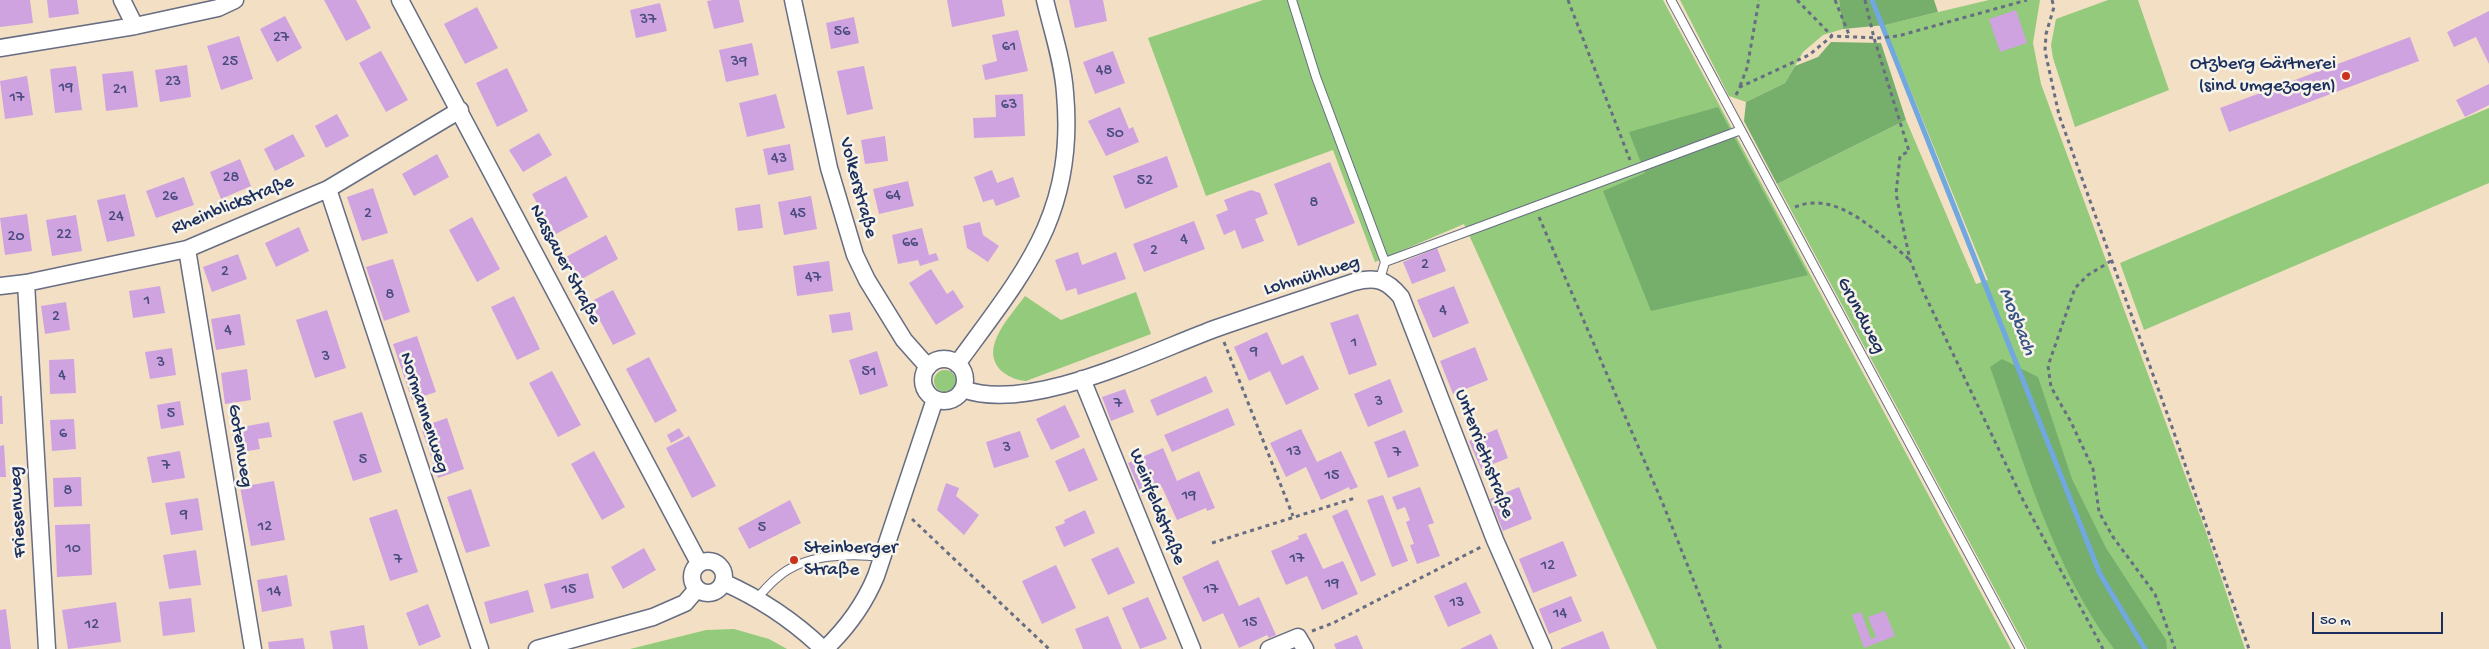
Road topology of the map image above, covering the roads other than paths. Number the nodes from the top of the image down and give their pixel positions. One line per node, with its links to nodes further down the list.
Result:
1 (122, 0): 8 (street)
2 (235, 0): 8 (street)
3 (400, 0): 10 (street, Nassauer Straße)
4 (793, 0): 19 (street, Volkerstraße)
5 (1045, 0): 18 (street)
6 (1292, 0): 14 (lane)
7 (1671, 0): 11 (lane, Grundweg)
8 (135, 26): 9 (street)
9 (0, 48)
10 (460, 110): 12 (street, Rheinblickstraße); 24 (street, Nassauer Straße)
11 (1741, 130): 14 (lane, Lohmühlweg); 37 (lane, Grundweg)
12 (328, 189): 13 (street, Rheinblickstraße); 31 (street, Normannenweg)
13 (187, 249): 16 (street, Rheinblickstraße); 30 (street, Gotenweg)
14 (1385, 262): 15 (lane, Lohmühlweg)
15 (1380, 279): 20 (street, Lohmühlweg); 36 (street, Unterriethstraße)
16 (26, 283): 17 (street, Rheinblickstraße); 29 (street, Friesenweg)
17 (0, 286)
18 (957, 364): 19 (street); 21 (street)
19 (928, 367): 22 (street)
20 (1082, 379): 21 (street, Lohmühlweg); 34 (street, Weinfeldstraße)
21 (963, 389): 22 (street)
22 (935, 399): 23 (street)
23 (882, 557): 27 (lane); 33 (street)
24 (699, 563): 25 (street); 26 (street)
25 (723, 582): 26 (street); 27 (street)
26 (698, 589): 32 (street)
27 (756, 599): 33 (street)
28 (1301, 643): 35 (street)
29 (47, 649)
30 (253, 649)
31 (480, 649)
32 (537, 649)
33 (824, 649)
34 (1192, 649)
35 (1269, 649)
36 (1543, 649)
37 (2020, 649)

